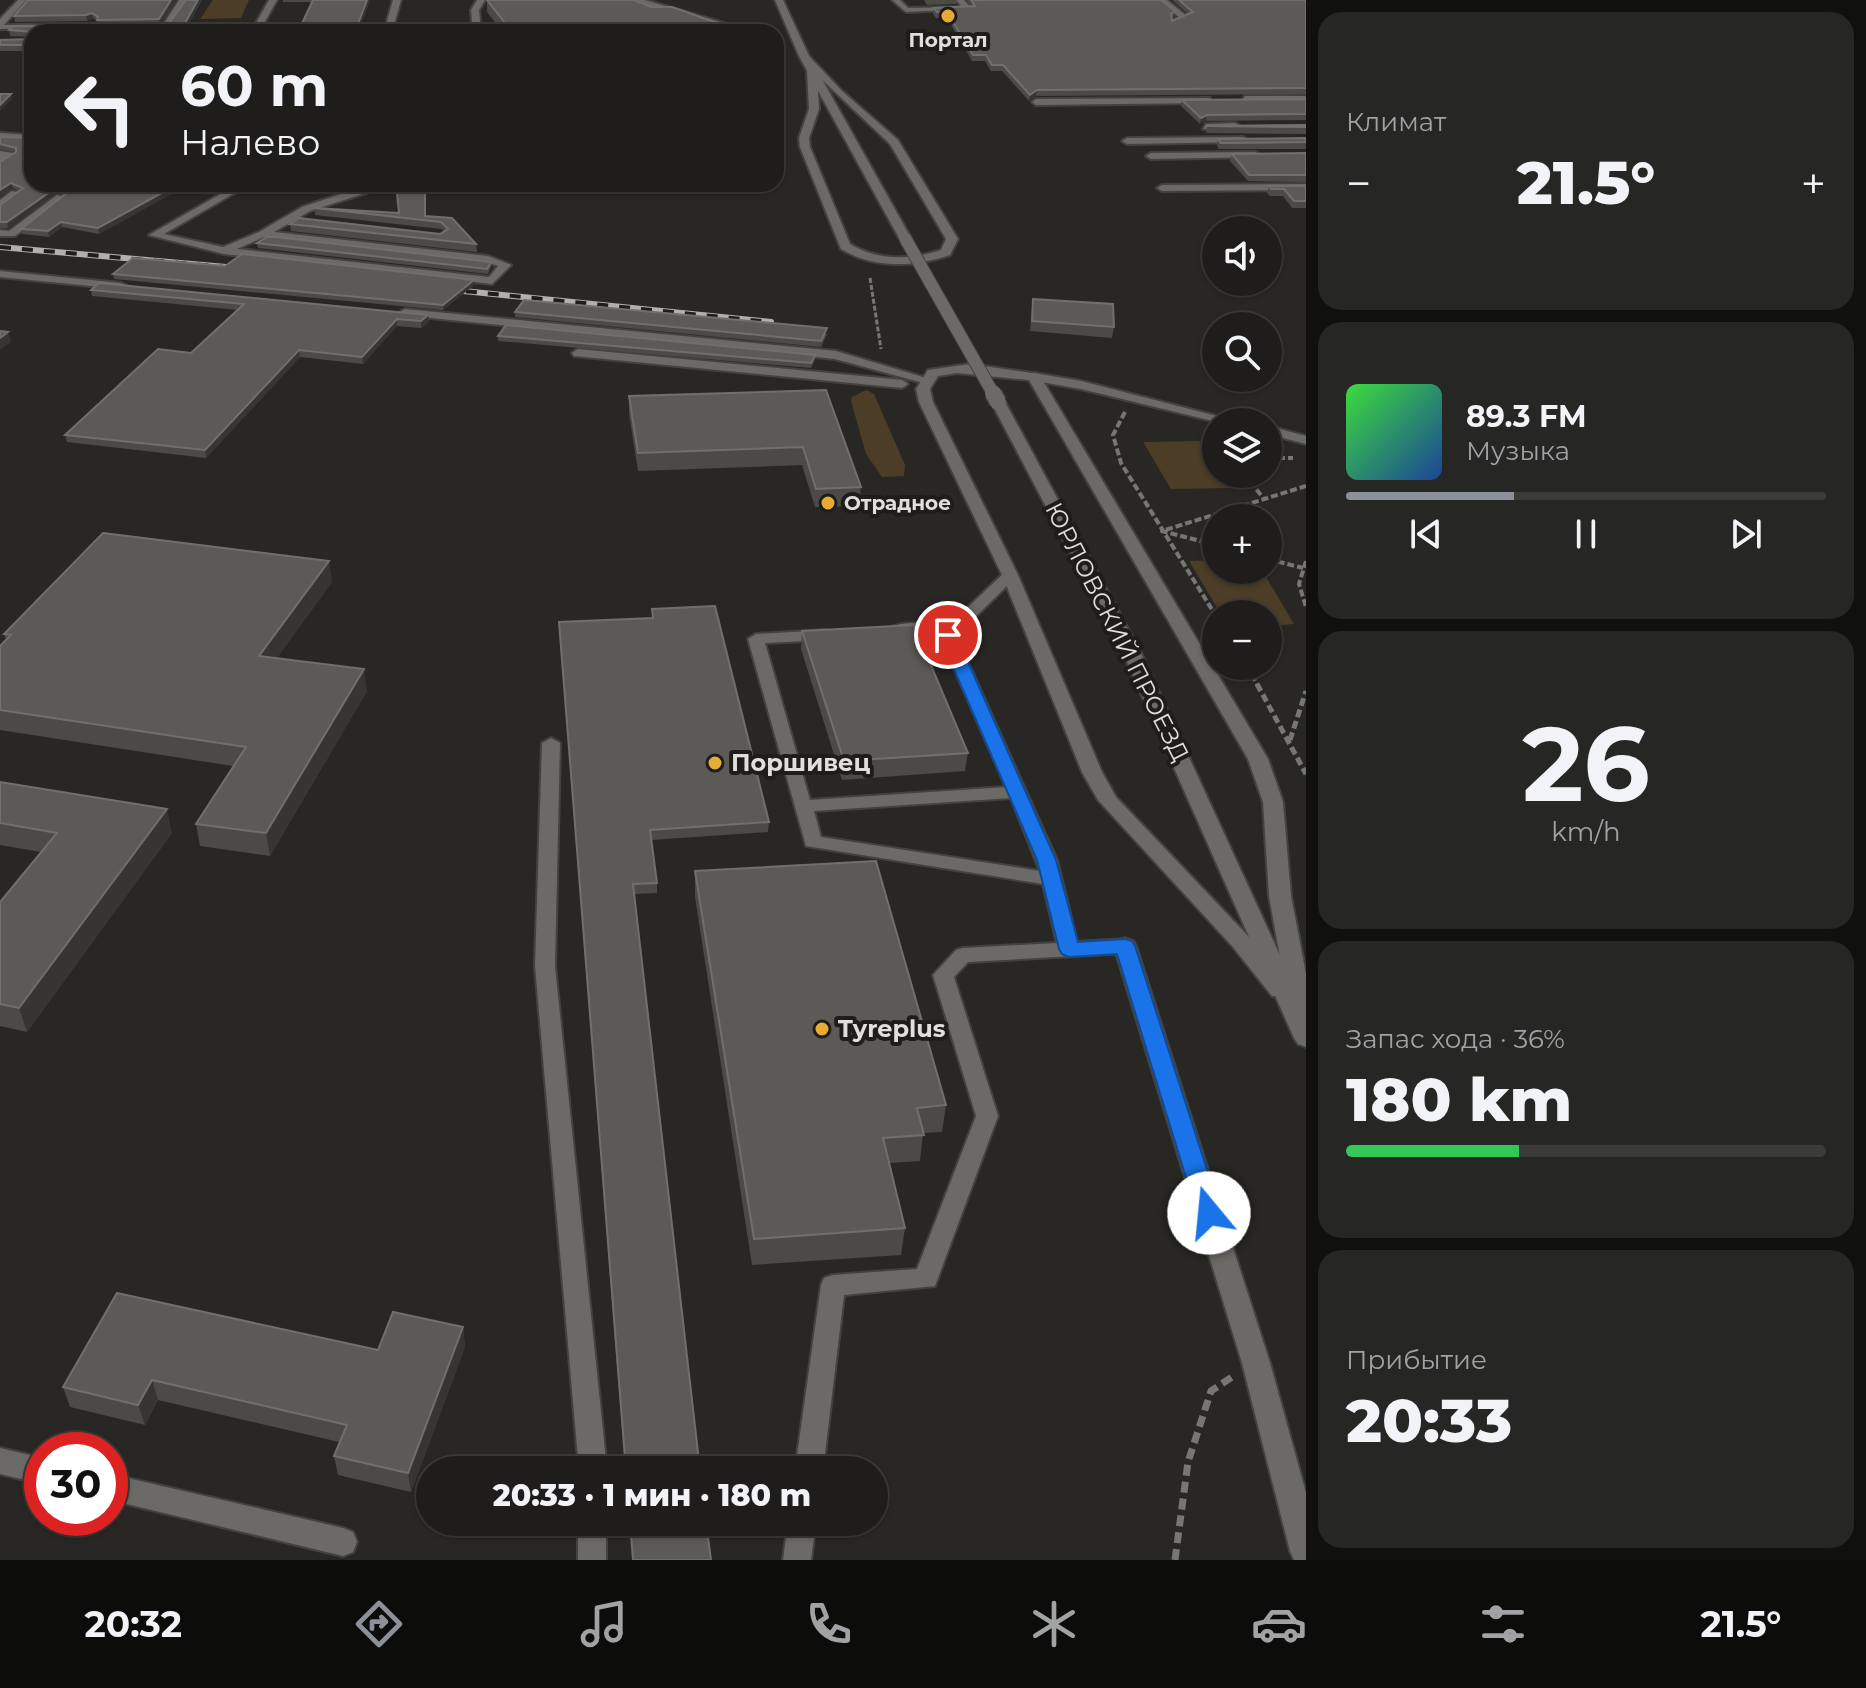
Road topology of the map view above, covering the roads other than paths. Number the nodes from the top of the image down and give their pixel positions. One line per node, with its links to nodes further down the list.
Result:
1 (22, 0): 17 (lane)
2 (183, 0): 12 (lane)
3 (273, 0): 13 (lane)
4 (397, 0): 14 (lane)
5 (481, 0): 15 (lane)
6 (638, 0): 16 (lane)
7 (779, 0): 19 (street, ЮРЛОВСКИЙ ПРОЕЗД)
8 (896, 0): 9 (lane)
9 (960, 0)
10 (1162, 0): 11 (lane)
11 (1176, 22)
12 (168, 24)
13 (260, 24)
14 (390, 24)
15 (476, 24)
16 (720, 24)
17 (0, 25): 18 (lane)
18 (24, 25)
19 (804, 56): 20 (street, ЮРЛОВСКИЙ ПРОЕЗД); 20 (street)
20 (812, 71): 64 (street, ЮРЛОВСКИЙ ПРОЕЗД, bridge)
21 (1306, 99): 23 (lane)
22 (1211, 100): 24 (lane)
23 (1227, 100)
24 (1036, 102)
25 (1249, 126): 26 (lane)
26 (1206, 127)
27 (0, 136): 28 (lane)
28 (24, 138)
29 (1261, 139): 30 (lane)
30 (1127, 141)
31 (0, 154): 34 (lane)
32 (1259, 155): 33 (lane)
33 (1151, 156)
34 (0, 162)
35 (1306, 187): 36 (lane)
36 (1162, 188)
37 (231, 192): 46 (lane)
38 (359, 192): 42 (lane)
39 (16, 193): 41 (lane)
40 (61, 197): 44 (lane)
41 (0, 205)
42 (289, 218): 43 (lane); 45 (lane)
43 (305, 220)
44 (0, 233)
45 (263, 234): 46 (lane); 46 (lane)
46 (224, 251)
47 (0, 274): 48 (lane)
48 (142, 288)
49 (395, 312): 52 (lane)
50 (578, 353): 52 (lane)
51 (1034, 377): 52 (street); 53 (lane); 65 (street)
52 (926, 383): 56 (street)
53 (1202, 414)
54 (1282, 434): 55 (lane)
55 (1306, 440)
56 (1010, 575): 57 (lane); 64 (street)
57 (948, 635): 59 (lane); 60 (lane)
58 (551, 743): 66 (lane)
59 (1017, 792): 60 (lane); 61 (lane)
60 (803, 806): 61 (lane)
61 (1051, 879): 63 (lane)
62 (1125, 946): 63 (lane); 74 (street)
63 (1069, 949): 67 (lane)
64 (1290, 1002): 65 (street, ЮРЛОВСКИЙ ПРОЕЗД)
65 (1306, 1037)
66 (592, 1456)
67 (811, 1456)
68 (0, 1461): 69 (lane)
69 (24, 1467)
70 (128, 1491): 73 (lane)
71 (592, 1536): 75 (lane)
72 (800, 1536): 76 (lane)
73 (343, 1542)
74 (1306, 1551)
75 (592, 1560)
76 (797, 1560)

